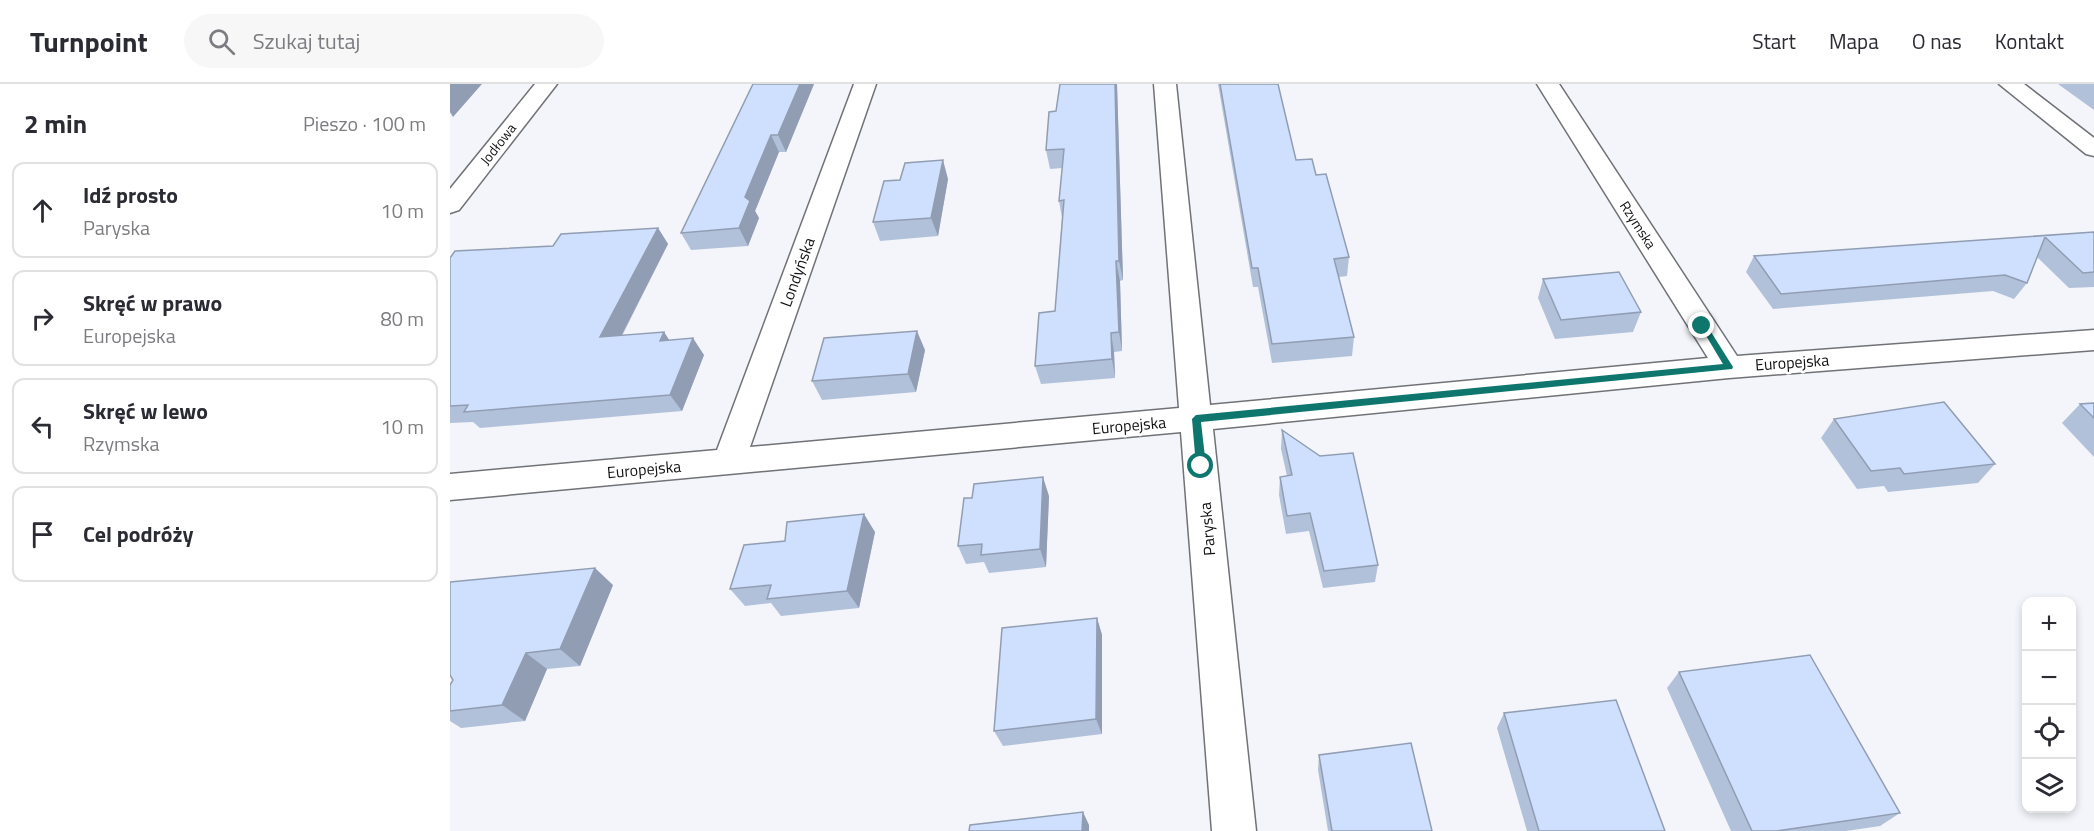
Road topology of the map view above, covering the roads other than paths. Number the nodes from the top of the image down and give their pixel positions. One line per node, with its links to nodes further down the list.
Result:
1 (546, 84): 7 (street, Jodłowa)
2 (865, 84): 11 (street, Londyńska)
3 (1166, 84): 10 (street, Paryska)
4 (1548, 84): 9 (street, Rzymska)
5 (2010, 84): 6 (street)
6 (2094, 149)
7 (450, 205)
8 (2094, 340): 9 (street, Europejska)
9 (1729, 367): 10 (street, Europejska)
10 (1196, 419): 11 (street, Europejska); 13 (street, Paryska)
11 (729, 461): 12 (street, Europejska)
12 (450, 487)
13 (1234, 831)

